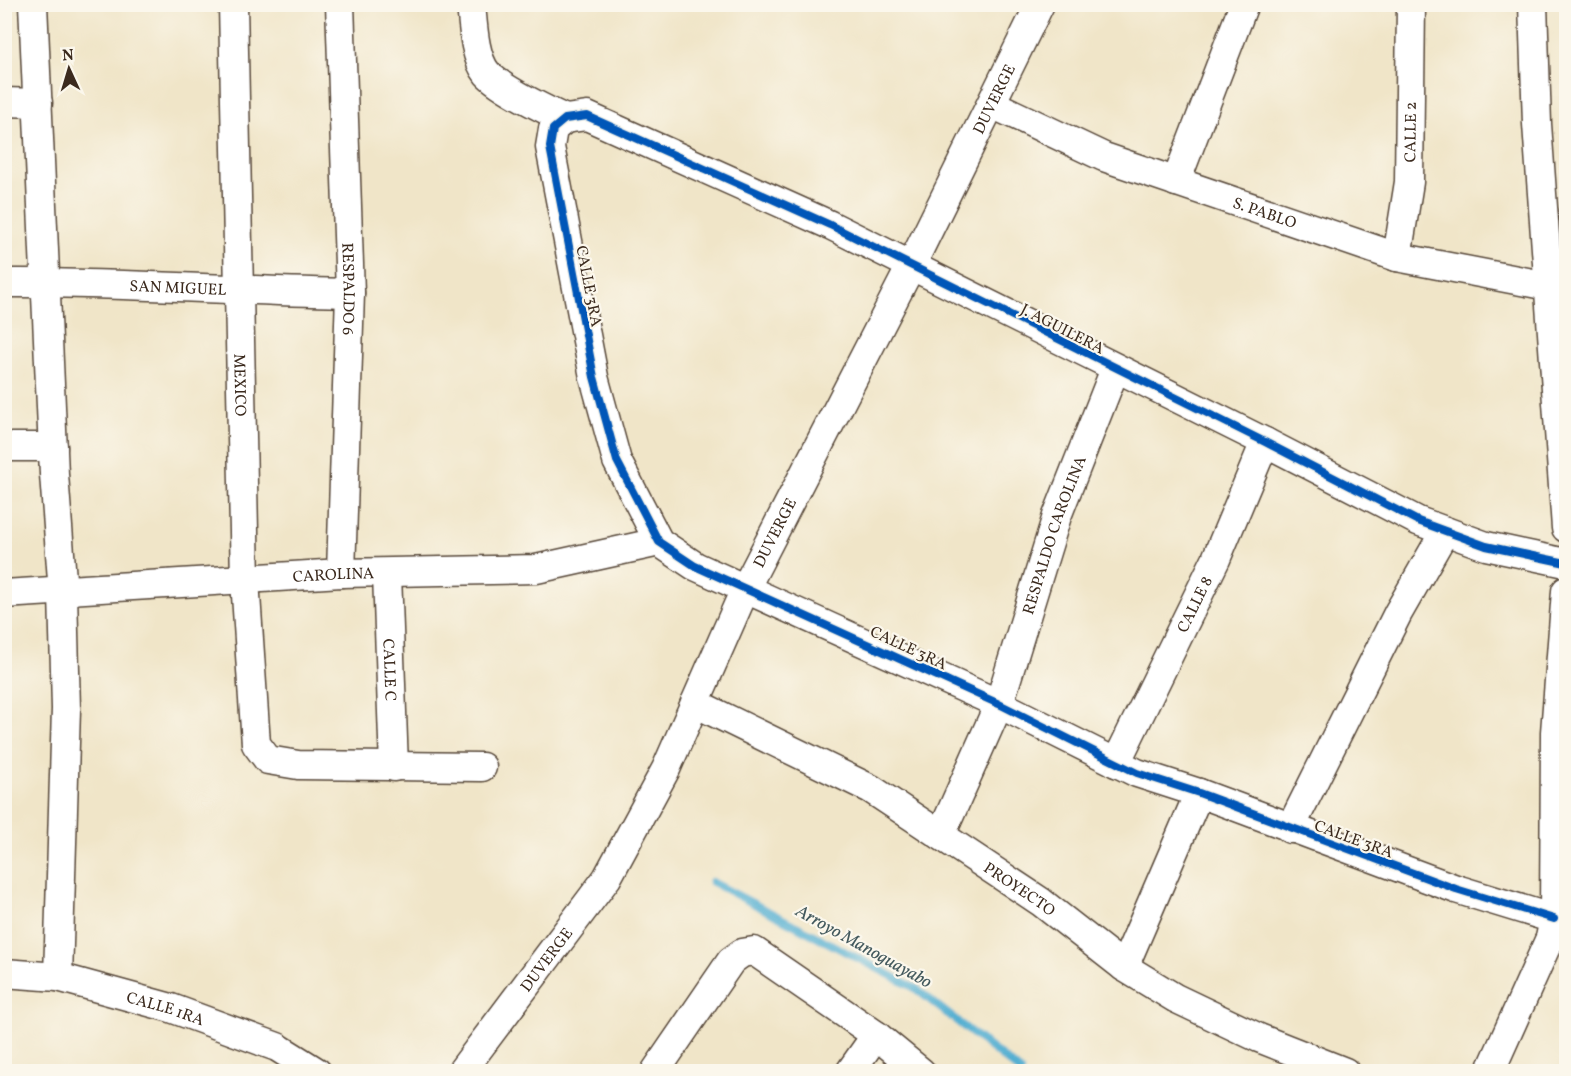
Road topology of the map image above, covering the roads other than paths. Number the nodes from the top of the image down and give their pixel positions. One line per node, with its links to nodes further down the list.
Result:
1 (33, 4): 10 (street)
2 (233, 4): 19 (street, MEXICO)
3 (340, 4): 20 (street, RESPALDO 6)
4 (471, 4): 12 (street)
5 (1040, 4): 11 (street, DUVERGE)
6 (1244, 4): 13 (street)
7 (1411, 4): 14 (street, CALLE 2)
8 (1533, 4): 18 (street)
9 (4, 102): 10 (street)
10 (38, 103): 17 (street)
11 (992, 104): 13 (street, S. PABLO); 15 (street, DUVERGE)
12 (559, 124): 15 (street, J. AGUILERA); 27 (street, CALLE 3RA)
13 (1176, 182): 14 (street, S. PABLO)
14 (1396, 257): 18 (street, S. PABLO)
15 (911, 266): 21 (street, J. AGUILERA); 32 (street, DUVERGE)
16 (4, 283): 17 (street, SAN MIGUEL)
17 (46, 283): 19 (street, SAN MIGUEL); 24 (street)
18 (1548, 286): 25 (street)
19 (239, 291): 20 (street, SAN MIGUEL); 31 (street, MEXICO)
20 (350, 293): 29 (street, RESPALDO 6)
21 (1115, 369): 22 (street, J. AGUILERA); 37 (street, RESPALDO CAROLINA)
22 (1265, 442): 26 (street, J. AGUILERA); 38 (street, CALLE 8)
23 (4, 447): 24 (street)
24 (53, 447): 34 (street)
25 (1566, 528)
26 (1445, 531): 28 (street, J. AGUILERA); 42 (street)
27 (659, 542): 30 (street, CAROLINA); 32 (street, CALLE 3RA)
28 (1566, 562)
29 (341, 573): 30 (street, CAROLINA); 31 (street, CAROLINA)
30 (387, 574): 39 (street, CALLE C)
31 (245, 580): 34 (street, CAROLINA); 39 (street, MEXICO)
32 (746, 587): 36 (street, DUVERGE); 37 (street, CALLE 3RA)
33 (1566, 591): 44 (street)
34 (63, 593): 35 (street, CAROLINA); 48 (street)
35 (4, 594)
36 (696, 703): 43 (street, PROYECTO); 51 (street, DUVERGE)
37 (999, 704): 38 (street, CALLE 3RA); 43 (street, RESPALDO CAROLINA)
38 (1116, 763): 41 (street, CALLE 3RA)
39 (394, 767): 40 (street)
40 (482, 767)
41 (1199, 793): 42 (street, CALLE 3RA); 46 (street)
42 (1290, 829): 45 (street, CALLE 3RA)
43 (941, 836): 46 (street, PROYECTO)
44 (1560, 839): 45 (street)
45 (1554, 919): 56 (street)
46 (1124, 967): 55 (street, PROYECTO)
47 (4, 973): 48 (street, CALLE 1RA)
48 (58, 976): 50 (street, CALLE 1RA)
49 (876, 1035): 52 (street); 53 (street); 54 (street)
50 (317, 1071)
51 (461, 1071)
52 (655, 1071)
53 (850, 1071)
54 (921, 1071)
55 (1345, 1071)
56 (1490, 1071)

